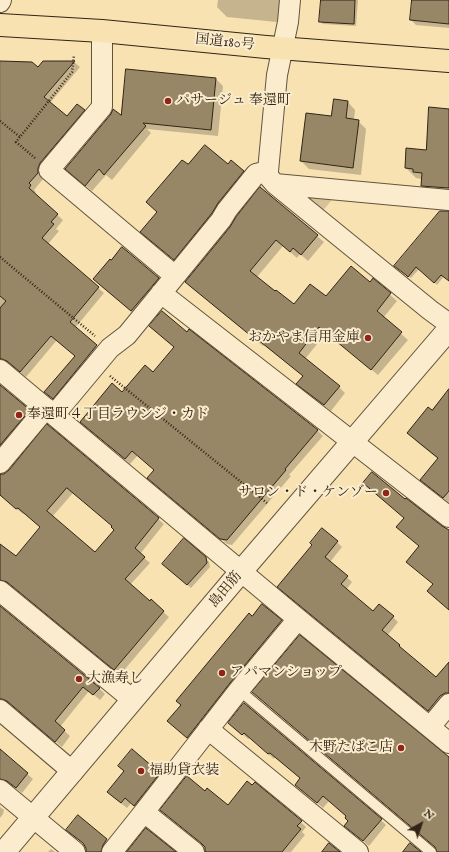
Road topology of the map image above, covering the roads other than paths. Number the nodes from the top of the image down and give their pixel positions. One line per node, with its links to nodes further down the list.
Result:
1 (290, 0): 4 (street)
2 (0, 25): 3 (highway, 国道180号)
3 (102, 31): 4 (highway, 国道180号); 8 (street)
4 (282, 48): 5 (highway, 国道180号); 6 (street)
5 (449, 61)
6 (271, 177): 7 (street); 8 (street); 10 (street)
7 (449, 200)
8 (175, 276): 9 (street)
9 (161, 293): 13 (street); 14 (street)
10 (449, 324)
11 (449, 328): 14 (street, 島田筋)
12 (0, 370): 13 (street)
13 (50, 411): 15 (street); 17 (street)
14 (352, 442): 16 (street); 17 (street, 島田筋)
15 (1, 461)
16 (449, 517)
17 (242, 571): 19 (street); 21 (street, 島田筋)
18 (0, 591): 21 (street)
19 (298, 619): 20 (street); 24 (street)
20 (239, 690): 25 (street); 36 (lane)
21 (133, 700): 27 (street, 島田筋)
22 (449, 704): 24 (street)
23 (0, 710): 27 (street)
24 (430, 727): 26 (street)
25 (208, 729): 29 (street); 35 (street)
26 (449, 743)
27 (73, 772): 30 (street, 島田筋)
28 (0, 790): 30 (street)
29 (144, 812): 33 (street); 34 (street)
30 (34, 818): 31 (street, 島田筋); 32 (street)
31 (4, 852)
32 (75, 852)
33 (112, 852)
34 (194, 852)
35 (358, 852)
36 (431, 852)

